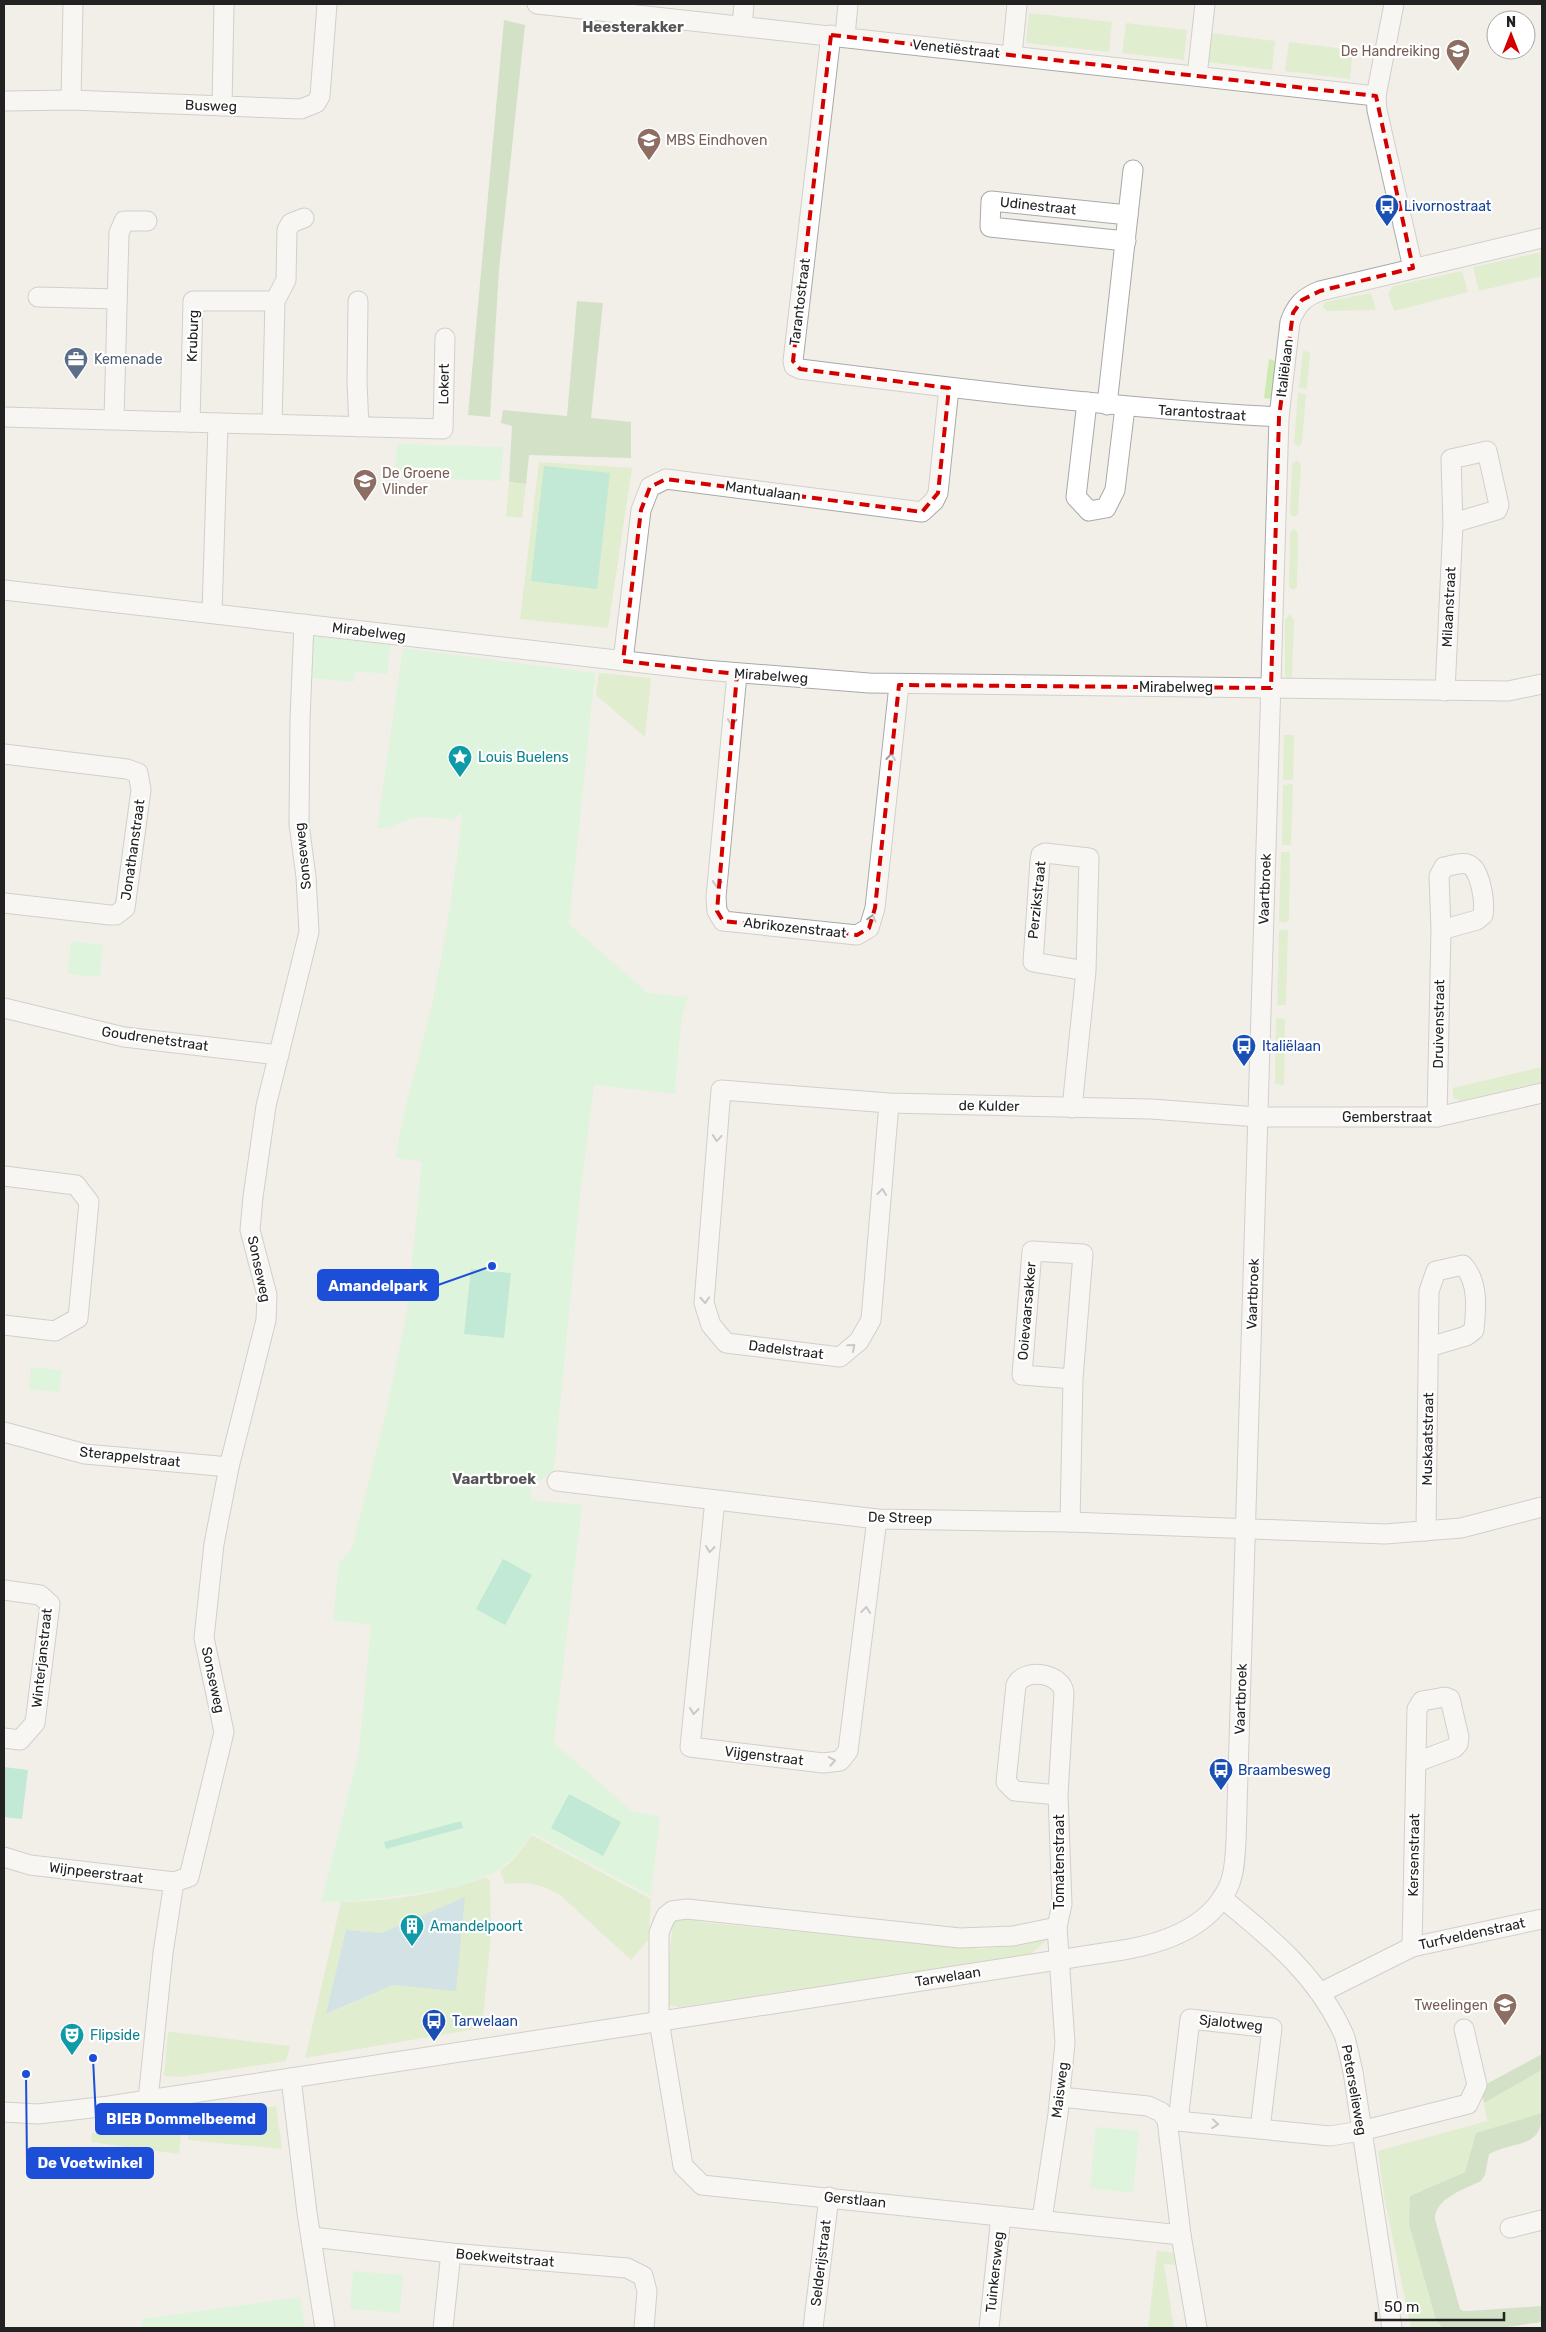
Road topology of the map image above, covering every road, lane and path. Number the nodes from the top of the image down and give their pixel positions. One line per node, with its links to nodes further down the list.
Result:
1 (73, 4): 15 (street)
2 (224, 4): 17 (street)
3 (327, 4): 17 (street, Busweg)
4 (536, 4): 10 (street, Venetiëstraat)
5 (744, 4): 10 (street)
6 (848, 4): 11 (street)
7 (1017, 4): 12 (street)
8 (1206, 4): 13 (street)
9 (1394, 4): 14 (street)
10 (742, 25): 11 (street, Venetiëstraat)
11 (838, 36): 12 (street, Venetiëstraat); 30 (street, Tarantostraat)
12 (1012, 55): 13 (street, Venetiëstraat)
13 (1197, 76): 14 (street, Venetiëstraat)
14 (1376, 96): 24 (street)
15 (71, 100): 16 (street, Busweg); 17 (street, Busweg)
16 (4, 101)
17 (222, 106)
18 (1133, 170): 19 (street)
19 (1128, 215): 23 (street); 23 (street, Udinestraat)
20 (304, 218): 27 (street)
21 (147, 221): 26 (street)
22 (1542, 238): 24 (street, Italiëlaan)
23 (1126, 241): 32 (street)
24 (1413, 268): 34 (street, Italiëlaan)
25 (38, 297): 26 (street)
26 (117, 299): 35 (street)
27 (275, 301): 36 (street, Kruburg); 38 (street)
28 (358, 301): 39 (street)
29 (444, 338): 39 (street, Lokert)
30 (950, 388): 31 (street, Tarantostraat); 44 (street, Mantualaan)
31 (1087, 402): 32 (street, Tarantostraat); 32 (street)
32 (1116, 406): 34 (street, Tarantostraat)
33 (4, 416): 35 (street)
34 (1279, 418): 48 (street, Italiëlaan)
35 (114, 419): 36 (street)
36 (190, 422): 37 (street)
37 (218, 423): 38 (street); 42 (street)
38 (272, 424): 39 (street)
39 (359, 427)
40 (1453, 523): 49 (street, Milaanstraat)
41 (4, 590): 42 (street, Mirabelweg)
42 (212, 613): 43 (street, Mirabelweg)
43 (304, 624): 44 (street, Mirabelweg); 55 (street, Sonseweg)
44 (623, 661): 45 (street, Mirabelweg)
45 (736, 674): 47 (street, Mirabelweg); 47 (street, Abrikozenstraat, one-way to 47)
46 (1542, 684): 49 (street, Mirabelweg)
47 (899, 685): 48 (street, Mirabelweg)
48 (1271, 688): 49 (street, Mirabelweg); 60 (street, Vaartbroek)
49 (1445, 691)
50 (4, 754): 51 (street, Jonathanstraat)
51 (4, 903)
52 (1440, 930): 61 (street, Druivenstraat)
53 (1086, 970): 53 (street, Perzikstraat); 59 (street, Perzikstraat)
54 (4, 1008): 55 (street, Goudrenetstraat)
55 (278, 1055): 67 (street, Sonseweg)
56 (721, 1090): 58 (street, de Kulder); 58 (street, Dadelstraat, one-way to 58)
57 (1542, 1092): 61 (street, Gemberstraat)
58 (889, 1104): 59 (street, de Kulder)
59 (1072, 1108): 60 (street, de Kulder)
60 (1258, 1117): 61 (street, Gemberstraat); 73 (street, Vaartbroek)
61 (1437, 1117)
62 (4, 1176): 63 (street)
63 (4, 1325)
64 (1429, 1347): 74 (street, Muskaatstraat)
65 (1073, 1379): 65 (street, Ooievaarsakker); 72 (street, Ooievaarsakker)
66 (4, 1432): 67 (street, Sterappelstraat)
67 (229, 1467): 80 (street, Sonseweg)
68 (557, 1481): 69 (street, De Streep)
69 (715, 1500): 71 (street, De Streep); 71 (street, Vijgenstraat, one-way to 71)
70 (1542, 1507): 74 (street)
71 (878, 1518): 72 (street, De Streep)
72 (1070, 1522): 73 (street, De Streep)
73 (1246, 1528): 74 (street); 81 (street, Vaartbroek)
74 (1426, 1531)
75 (4, 1590): 76 (street, Winterjanstraat)
76 (4, 1738)
77 (1417, 1762): 84 (street, Kersenstraat)
78 (1058, 1794): 78 (street, Tomatenstraat); 83 (street, Tomatenstraat)
79 (4, 1857): 80 (street, Wijnpeerstraat)
80 (182, 1880): 91 (street, Sonseweg)
81 (1222, 1898): 85 (street, Tarwelaan); 86 (street, Peterselieweg)
82 (1542, 1919): 84 (street, Turfveldenstraat)
83 (1057, 1928): 85 (street, Tomatenstraat); 87 (street)
84 (1412, 1947): 86 (street, Turfveldenstraat)
85 (1059, 1960): 87 (street, Tarwelaan); 90 (street, Maisweg)
86 (1322, 1992): 95 (street, Peterselieweg)
87 (659, 2021): 89 (street, Tarwelaan); 96 (street, Gerstlaan)
88 (1464, 2029): 95 (street)
89 (291, 2078): 91 (street, Tarwelaan); 102 (street)
90 (1060, 2097): 93 (street); 98 (street, Maisweg)
91 (148, 2100): 92 (street, Tarwelaan)
92 (4, 2112)
93 (1173, 2120): 94 (street, one-way to 94); 94 (street, Sjalotweg); 101 (street, Sjalotweg)
94 (1260, 2129): 95 (street)
95 (1361, 2131): 110 (street, Peterselieweg)
96 (829, 2197): 97 (street, Gerstlaan); 107 (street, Selderijstraat)
97 (1001, 2216): 98 (street, Gerstlaan); 108 (street, Tuinkersweg)
98 (1042, 2219): 101 (street, Gerstlaan)
99 (1542, 2220): 100 (street)
100 (1510, 2228)
101 (1181, 2235): 109 (street, Sjalotweg)
102 (312, 2237): 103 (street, Boekweitstraat); 104 (street)
103 (450, 2254): 105 (street); 106 (street, Boekweitstraat)
104 (325, 2328)
105 (443, 2328)
106 (644, 2328)
107 (813, 2328)
108 (990, 2328)
109 (1197, 2328)
110 (1392, 2328)

